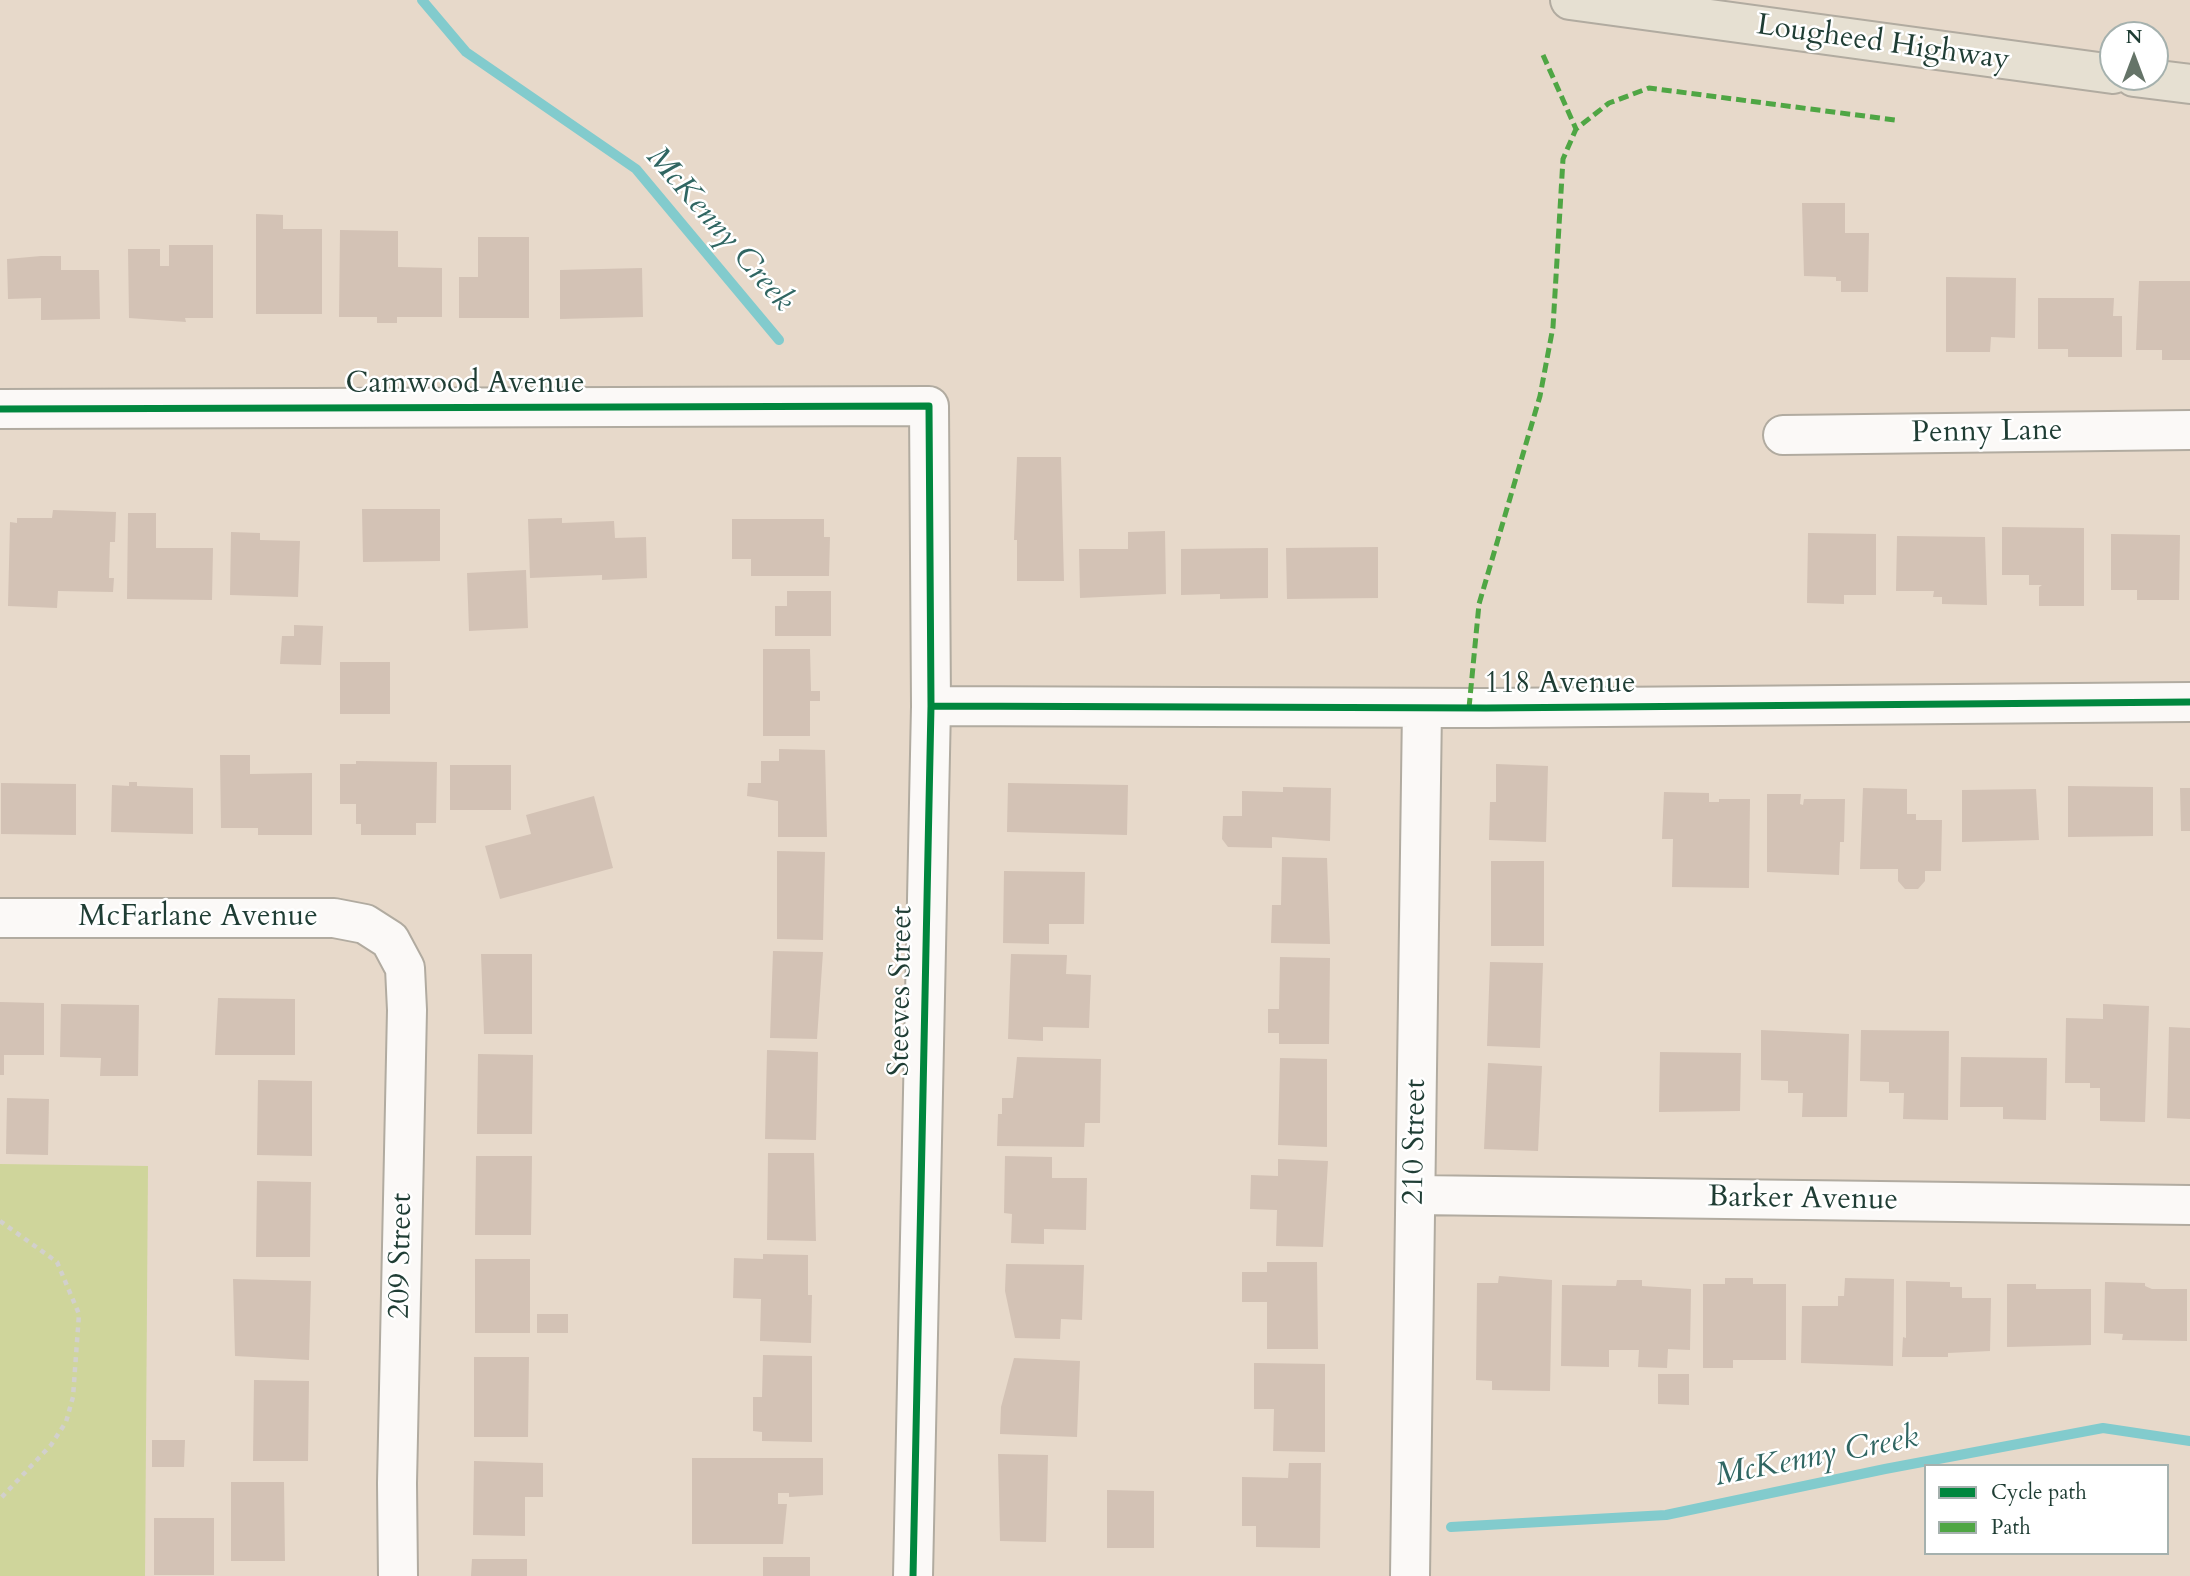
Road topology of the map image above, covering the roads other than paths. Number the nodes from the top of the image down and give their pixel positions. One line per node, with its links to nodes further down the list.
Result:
1 (1570, 0): 2 (highway, Lougheed Highway)
2 (2099, 72)
3 (2169, 81): 4 (highway)
4 (2190, 84)
5 (929, 406): 6 (street, Camwood Avenue); 10 (street, Steeves Street)
6 (0, 408)
7 (2190, 430): 8 (street, Penny Lane)
8 (1783, 435)
9 (2190, 702): 11 (street, 118 Avenue)
10 (931, 706): 11 (street, 118 Avenue); 17 (street, Steeves Street)
11 (1422, 708): 14 (street, 210 Street)
12 (0, 918): 13 (street, McFarlane Avenue)
13 (390, 940): 16 (street, 209 Street)
14 (1416, 1195): 15 (street, Barker Avenue); 18 (street, 210 Street)
15 (2190, 1205)
16 (398, 1576)
17 (913, 1576)
18 (1410, 1576)

